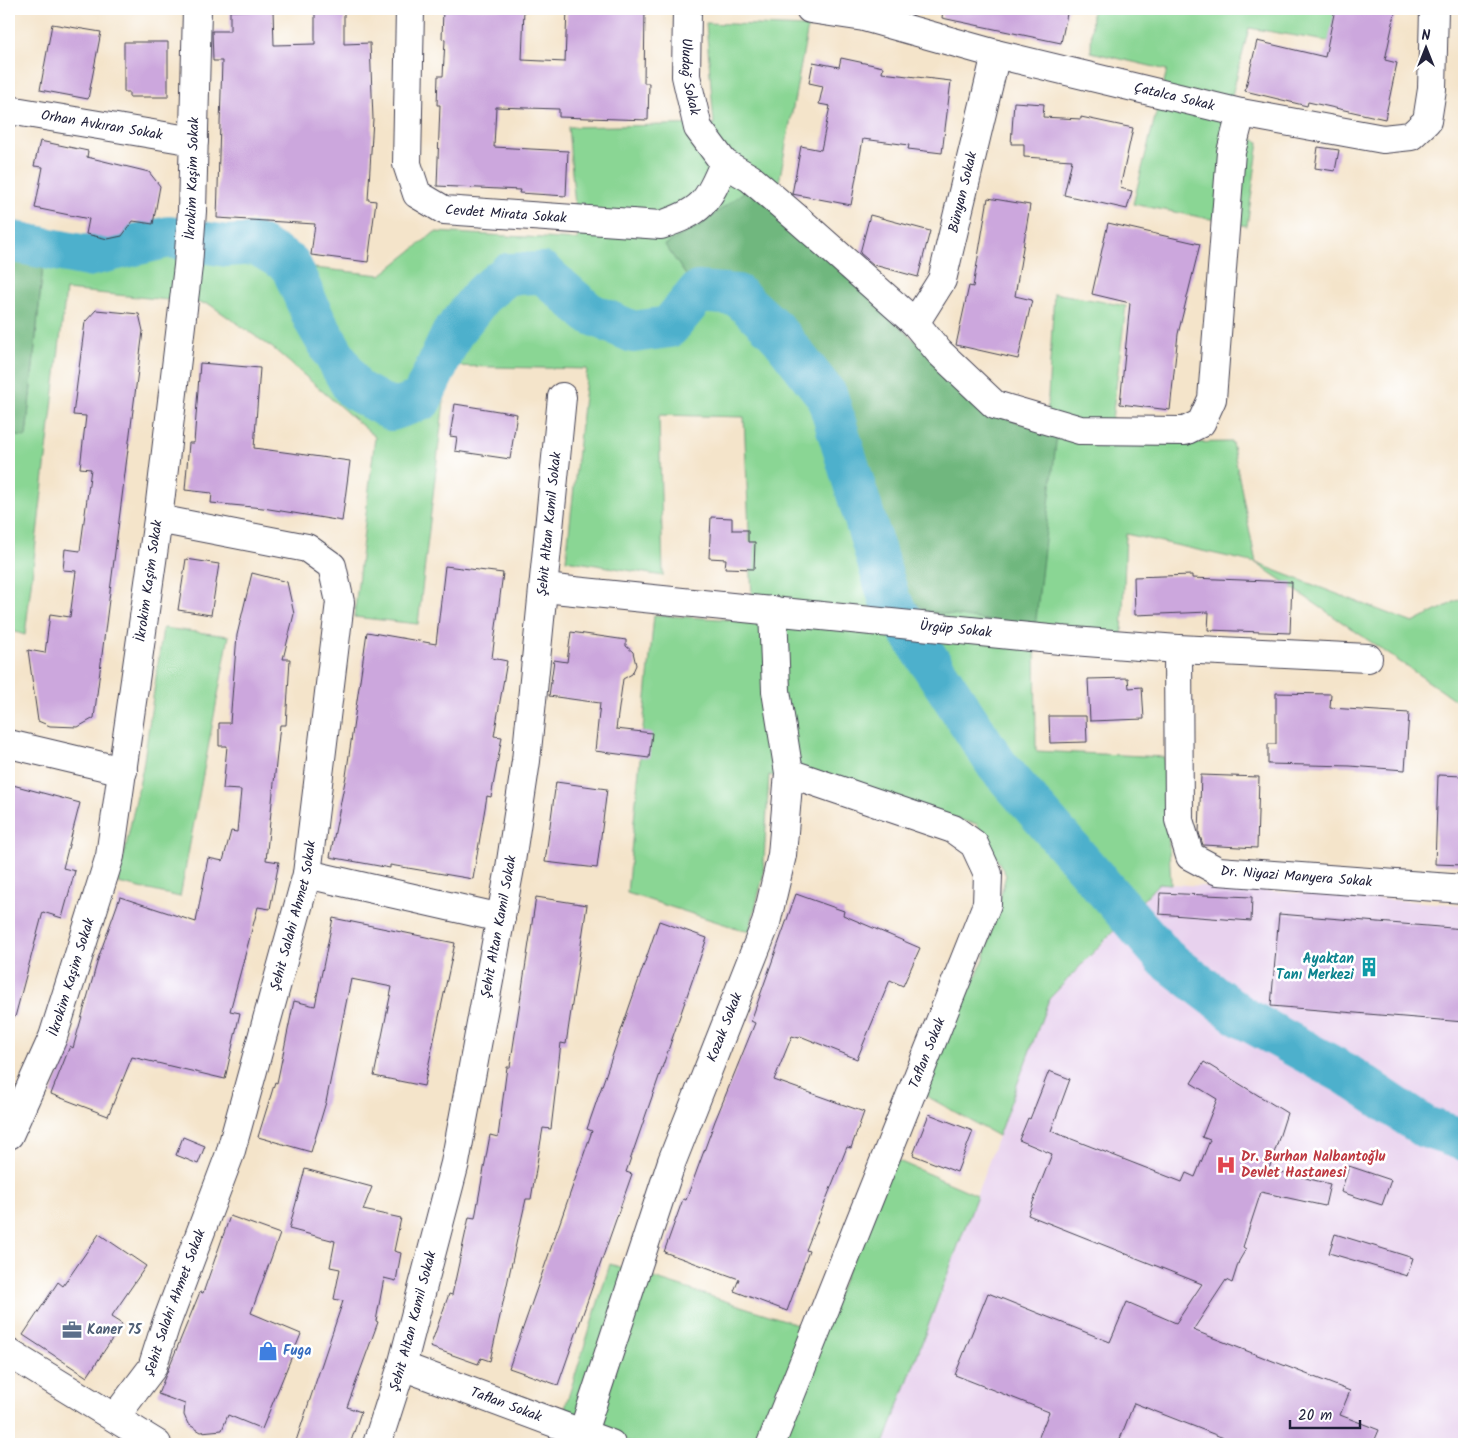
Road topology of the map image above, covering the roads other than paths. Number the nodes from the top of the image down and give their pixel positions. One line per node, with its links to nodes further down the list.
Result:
1 (197, 9): 9 (street, İkrokim Kaşim Sokak)
2 (410, 9): 10 (street, Cevdet Mirata Sokak)
3 (687, 9): 10 (street, Uludağ Sokak)
4 (810, 9): 6 (street, Çatalca Sokak)
5 (1434, 9): 8 (street, Çatalca Sokak)
6 (996, 54): 8 (street, Çatalca Sokak); 11 (street, Bünyan Sokak)
7 (9, 110): 9 (street, Orhan Avkıran Sokak)
8 (1241, 113): 11 (street)
9 (194, 141): 13 (street, İkrokim Kaşim Sokak)
10 (724, 163): 11 (street)
11 (915, 323)
12 (562, 397): 14 (street, Şehit Altan Kamil Sokak)
13 (158, 519): 19 (street, İkrokim Kaşim Sokak); 21 (street, Şehit Salahi Ahmet Sokak)
14 (544, 588): 15 (street, Ürgüp Sokak); 23 (street, Şehit Altan Kamil Sokak)
15 (773, 610): 16 (street, Ürgüp Sokak); 20 (street, Kozak Sokak)
16 (1178, 649): 17 (street, Ürgüp Sokak); 22 (street, Dr. Niyazi Manyera Sokak)
17 (1368, 658)
18 (9, 744): 19 (street)
19 (122, 772): 24 (street, İkrokim Kaşim Sokak)
20 (789, 773): 28 (street, Kozak Sokak); 32 (street, Taflan Sokak)
21 (307, 874): 23 (street); 27 (street, Şehit Salahi Ahmet Sokak)
22 (1464, 889)
23 (501, 918): 26 (street, Şehit Altan Kamil Sokak)
24 (9, 1135)
25 (9, 1353): 27 (street)
26 (402, 1366): 28 (street, Taflan Sokak); 30 (street, Şehit Altan Kamil Sokak)
27 (115, 1417): 29 (street)
28 (583, 1432): 31 (street, Taflan Sokak)
29 (157, 1444)
30 (377, 1444)
31 (611, 1444)
32 (771, 1444)

